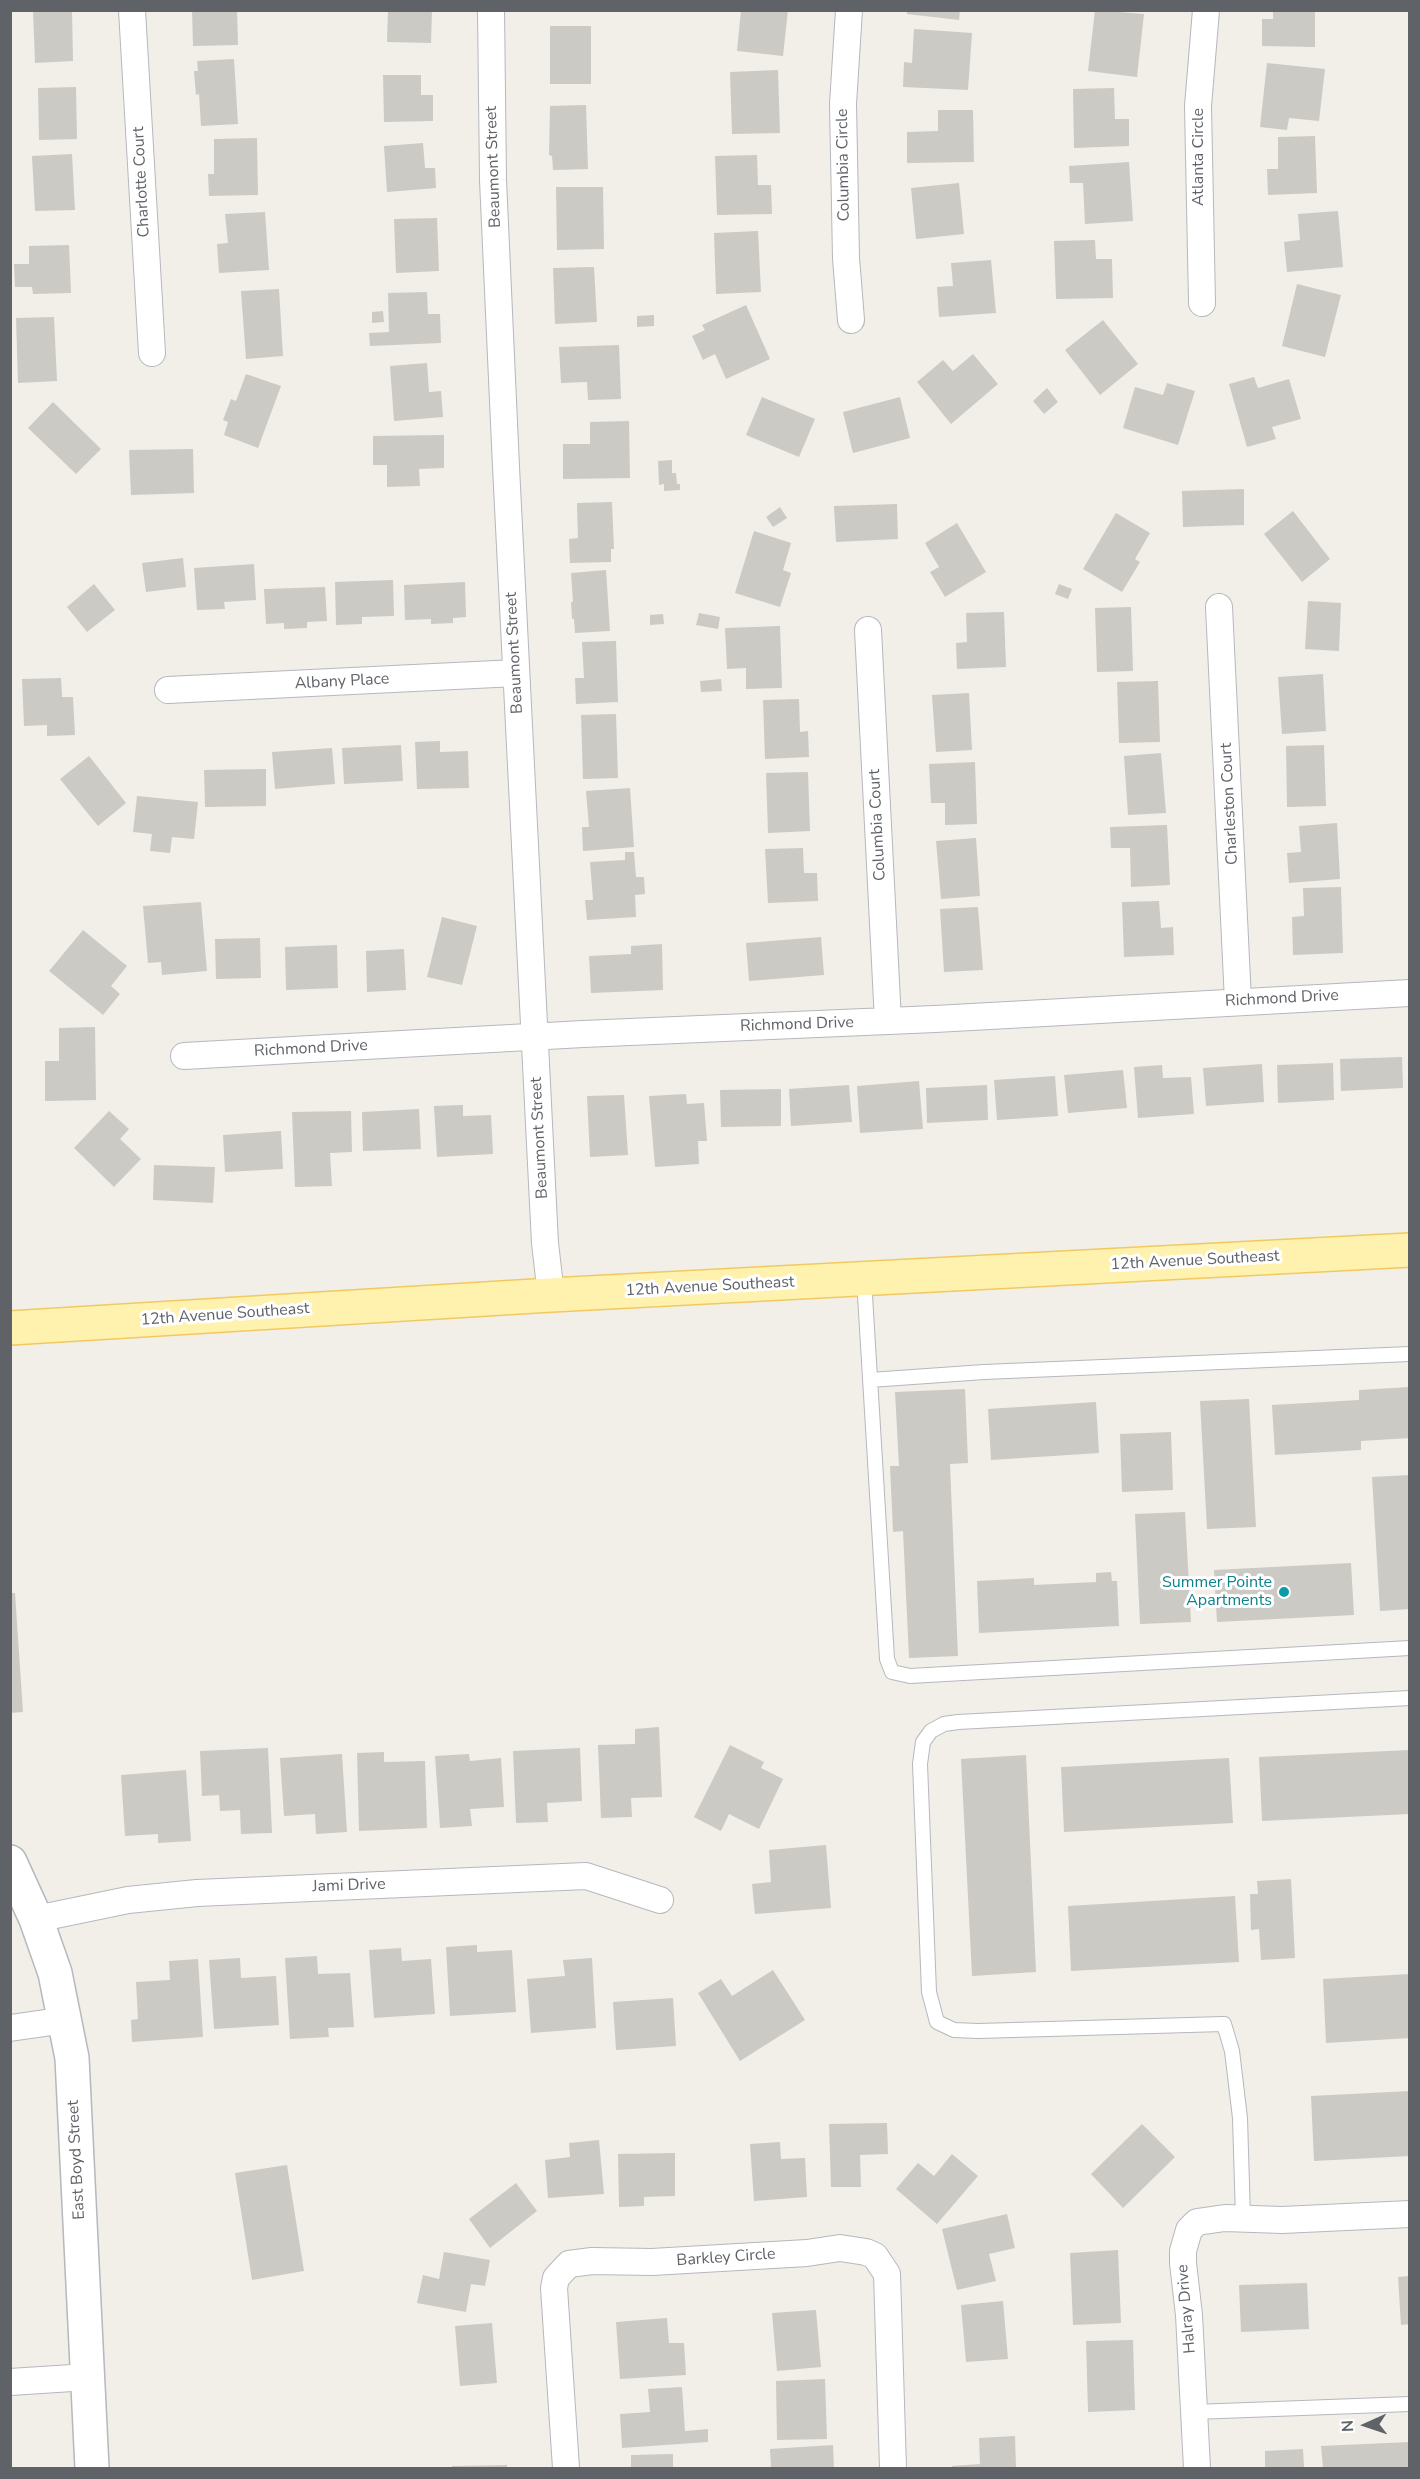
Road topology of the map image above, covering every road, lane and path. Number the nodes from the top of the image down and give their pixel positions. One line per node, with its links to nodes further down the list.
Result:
1 (132, 10): 7 (street, Charlotte Court)
2 (491, 10): 10 (street, Beaumont Street)
3 (849, 10): 6 (street, Columbia Circle)
4 (1206, 10): 5 (street, Atlanta Circle)
5 (1202, 303)
6 (852, 320)
7 (152, 353)
8 (1219, 607): 13 (street, Charleston Court)
9 (868, 630): 14 (street, Columbia Court)
10 (516, 673): 11 (street, Albany Place); 15 (street, Beaumont Street)
11 (168, 690)
12 (1410, 993): 13 (street, Richmond Drive)
13 (1238, 1001): 14 (street, Richmond Drive)
14 (888, 1021): 15 (street, Richmond Drive)
15 (535, 1038): 16 (street, Richmond Drive); 19 (street, Beaumont Street)
16 (184, 1056)
17 (1410, 1250): 18 (main road, 12th Avenue Southeast)
18 (864, 1279): 19 (main road, 12th Avenue Southeast); 22 (lane)
19 (551, 1295): 20 (main road, 12th Avenue Southeast)
20 (10, 1328)
21 (1410, 1354): 22 (lane)
22 (870, 1380): 23 (lane)
23 (1410, 1648)
24 (1410, 1698): 31 (lane)
25 (10, 1862): 27 (street, East Boyd Street)
26 (660, 1900): 27 (street, Jami Drive)
27 (36, 1919): 28 (street, East Boyd Street)
28 (66, 2020): 29 (street); 32 (street, East Boyd Street)
29 (10, 2028)
30 (1410, 2214): 31 (street, Halray Drive)
31 (1244, 2218): 35 (street, Halray Drive)
32 (88, 2377): 33 (street); 36 (street, East Boyd Street)
33 (10, 2382)
34 (1410, 2404): 35 (lane)
35 (1194, 2412): 39 (street, Halray Drive)
36 (93, 2469)
37 (566, 2469): 38 (street, Barkley Circle)
38 (893, 2469)
39 (1197, 2469)

